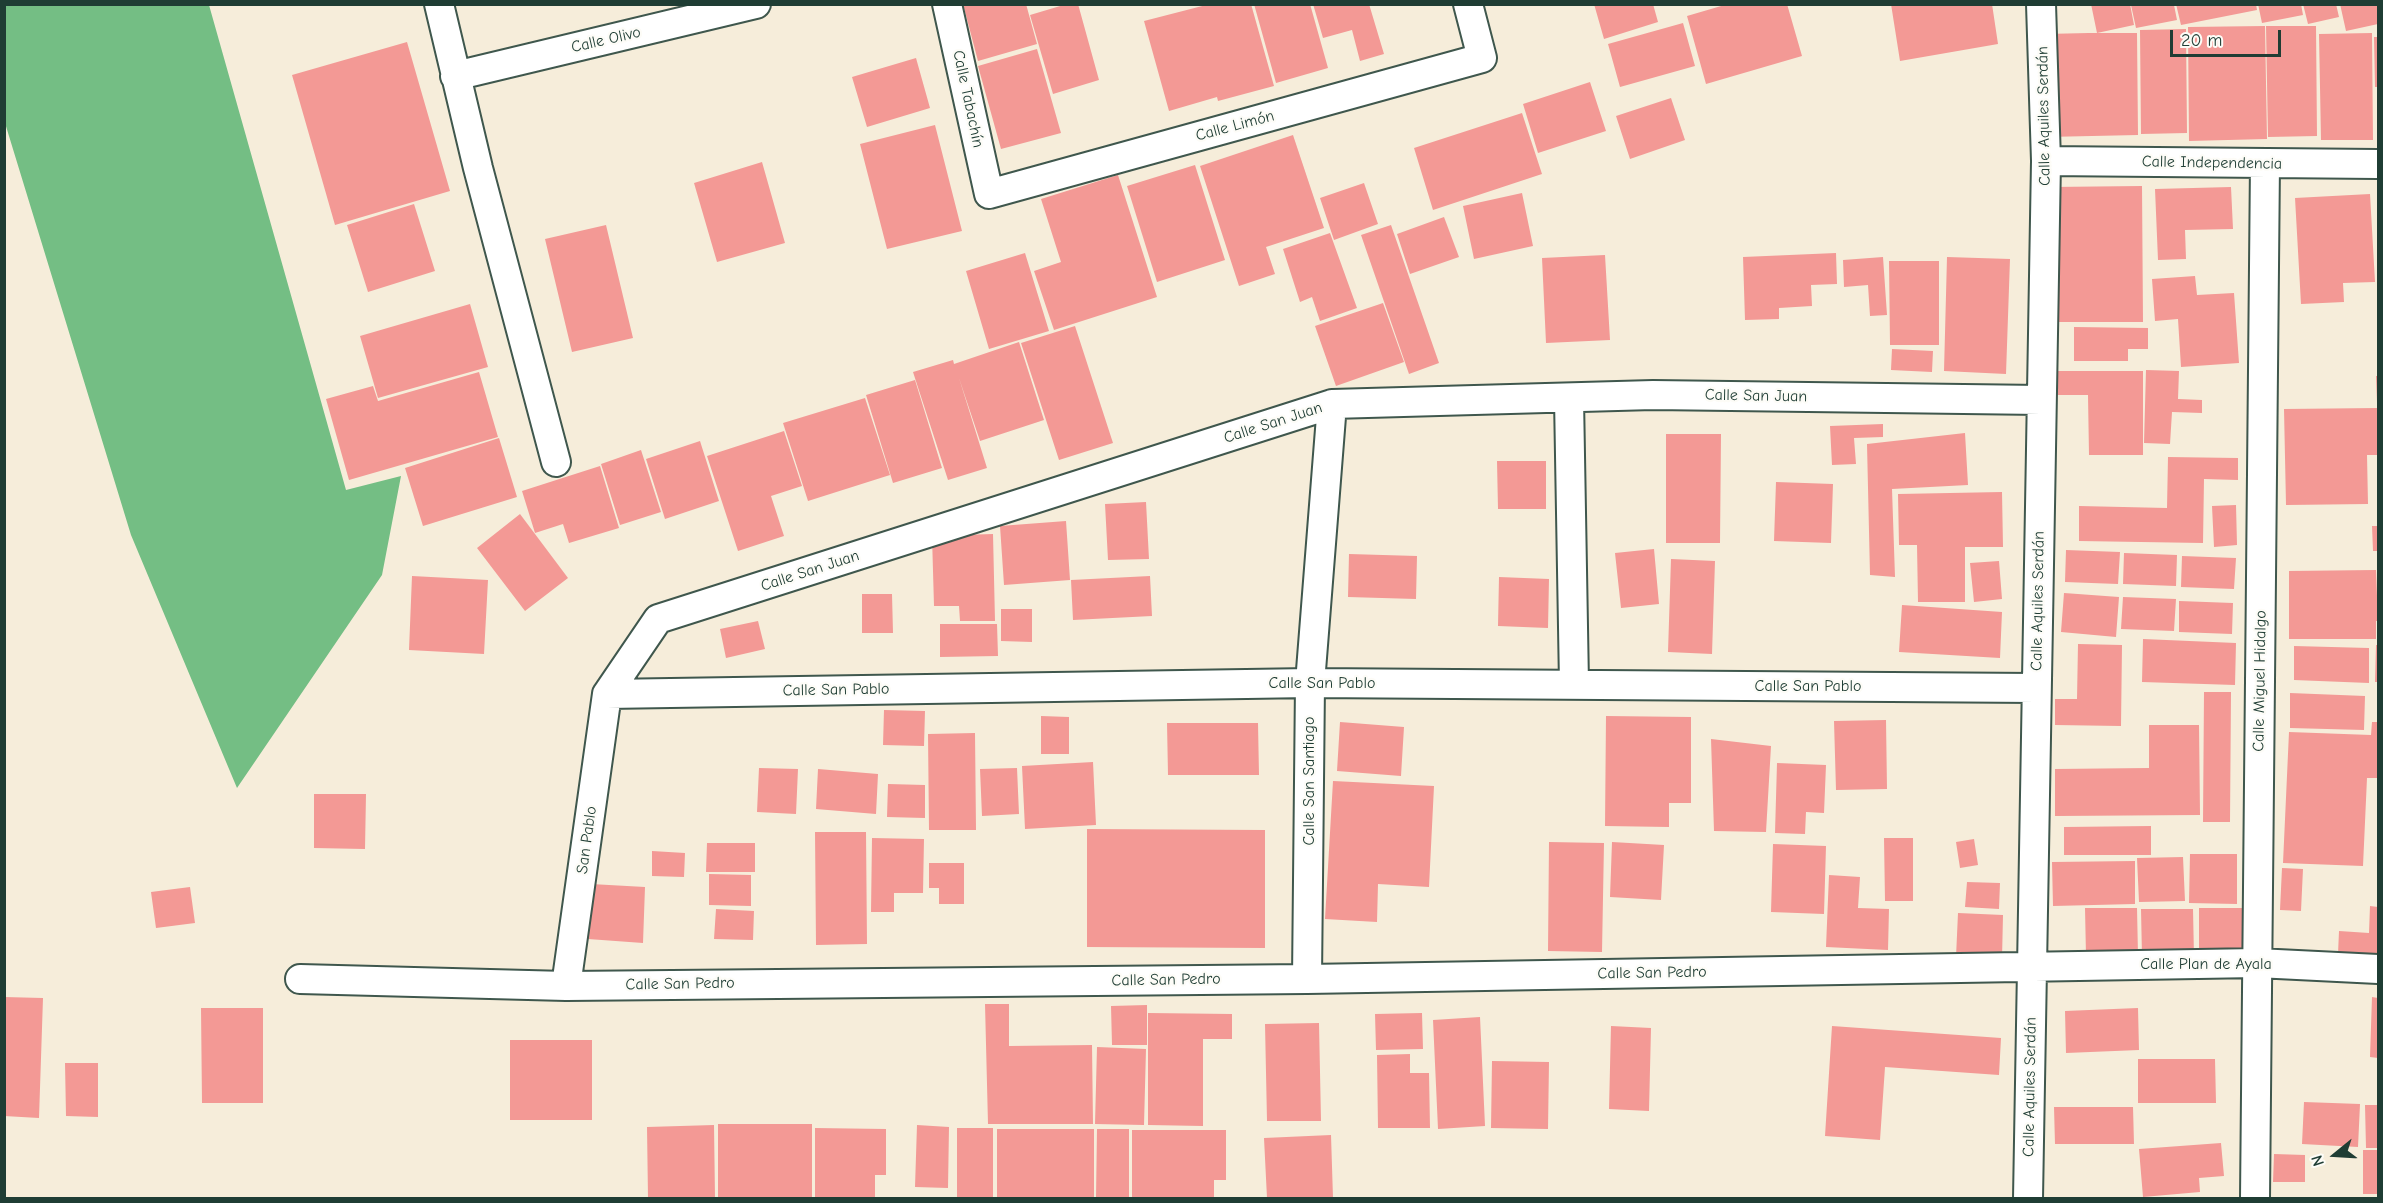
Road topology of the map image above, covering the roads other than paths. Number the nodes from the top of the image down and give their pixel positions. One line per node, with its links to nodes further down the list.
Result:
1 (439, 4): 6 (street)
2 (756, 4): 6 (street, Calle Olivo)
3 (947, 4): 10 (street, Calle Tabachín)
4 (1468, 4): 10 (street, Calle Limón)
5 (2041, 4): 7 (street, Calle Aquiles Serdán)
6 (455, 76): 14 (street)
7 (2046, 161): 8 (street, Calle Independencia); 12 (street, Calle Aquiles Serdán)
8 (2265, 163): 9 (street, Calle Independencia); 19 (street, Calle Miguel Hidalgo)
9 (2379, 164)
10 (989, 195)
11 (1569, 398): 12 (street, Calle San Juan); 13 (street, Calle San Juan); 16 (street)
12 (2042, 400): 17 (street, Calle Aquiles Serdán)
13 (1332, 404): 15 (street, Calle San Santiago); 18 (street, Calle San Juan)
14 (556, 462)
15 (1310, 682): 16 (street, Calle San Pablo); 18 (street, Calle San Pablo); 23 (street, Calle San Santiago)
16 (1574, 684): 17 (street, Calle San Pablo)
17 (2036, 688): 20 (street, Calle Aquiles Serdán)
18 (607, 694): 24 (street, San Pablo)
19 (2257, 963): 20 (street, Calle Plan de Ayala); 21 (street, Calle Plan de Ayala); 26 (street, Calle Miguel Hidalgo)
20 (2033, 967): 23 (street, Calle San Pedro); 25 (street, Calle Aquiles Serdán)
21 (2379, 969)
22 (300, 979): 24 (street, Calle San Pedro)
23 (1307, 979): 24 (street, Calle San Pedro)
24 (566, 986)
25 (2028, 1198)
26 (2255, 1198)

